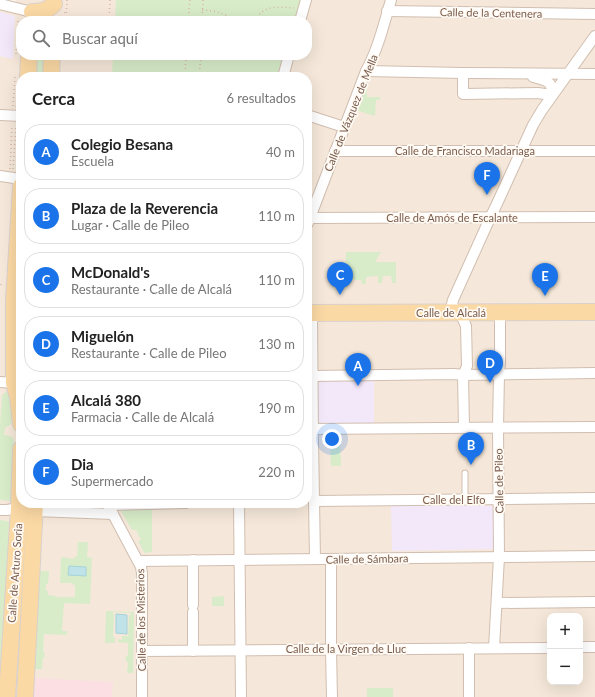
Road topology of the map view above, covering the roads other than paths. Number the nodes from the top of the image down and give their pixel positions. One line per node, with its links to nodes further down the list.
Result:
1 (390, 0): 6 (street, Calle de Vázquez de Mella)
2 (58, 1): 5 (main road); 8 (main road)
3 (0, 4): 5 (street)
4 (305, 5): 9 (street)
5 (32, 11)
6 (387, 11): 7 (street, Calle de la Centenera); 14 (street, Calle de Vázquez de Mella)
7 (595, 14)
8 (54, 16)
9 (302, 16)
10 (595, 36): 21 (street)
11 (29, 60): 15 (main road)
12 (52, 60): 16 (main road)
13 (288, 60): 17 (street)
14 (366, 71): 18 (street); 26 (street, Calle de Vázquez de Mella)
15 (28, 72)
16 (51, 72)
17 (285, 72)
18 (462, 73): 19 (street); 22 (street)
19 (521, 74): 21 (street); 22 (street)
20 (595, 74): 21 (street)
21 (567, 75): 22 (street)
22 (551, 96): 28 (street)
23 (0, 114): 25 (street)
24 (312, 117): 26 (street)
25 (16, 119)
26 (344, 127): 27 (street, Calle de Vázquez de Mella)
27 (335, 151): 28 (street, Calle de Francisco Madariaga); 32 (street, Calle de Vázquez de Mella)
28 (521, 151): 29 (street, Calle de Francisco Madariaga); 34 (street)
29 (595, 151)
30 (13, 178): 31 (main road)
31 (16, 196)
32 (312, 211)
33 (595, 217): 34 (street, Calle de Amós de Escalante)
34 (490, 218): 35 (street, Calle de Amós de Escalante); 38 (street)
35 (312, 221)
36 (16, 260): 37 (main road)
37 (7, 294): 42 (main road)
38 (458, 312): 40 (main road, Calle de Alcalá); 41 (main road, Calle de Alcalá); 46 (street)
39 (595, 312): 41 (main road, Calle de Alcalá)
40 (312, 313)
41 (500, 313): 45 (street, Calle de Pileo)
42 (16, 343)
43 (16, 355): 48 (main road)
44 (595, 373): 45 (street)
45 (499, 374): 46 (street); 52 (street, Calle de Pileo)
46 (463, 375): 47 (street); 51 (street)
47 (312, 376)
48 (12, 382): 49 (main road)
49 (16, 392)
50 (595, 427): 52 (street)
51 (464, 428): 52 (street); 53 (street)
52 (498, 428): 58 (street, Calle de Pileo)
53 (312, 429)
54 (312, 465): 59 (street)
55 (465, 473): 57 (lane)
56 (595, 498): 58 (street, Calle del Elfo)
57 (465, 500): 58 (street, Calle del Elfo); 59 (street, Calle del Elfo)
58 (499, 500): 66 (street, Calle de Pileo)
59 (314, 501): 67 (street)
60 (19, 508): 64 (street); 83 (main road, Calle de Arturo Soria)
61 (35, 508): 84 (main road, Calle de Arturo Soria)
62 (110, 508): 71 (street, Calle de los Misterios)
63 (239, 508): 70 (street)
64 (0, 510)
65 (595, 556): 66 (street, Calle de Sámbara)
66 (500, 557): 68 (street, Calle de Sámbara); 73 (street, Calle de Pileo)
67 (315, 559): 68 (street, Calle de Sámbara); 70 (street, Calle de Sámbara)
68 (331, 559): 80 (street)
69 (193, 560): 70 (street, Calle de Sámbara); 71 (street, Calle de Sámbara); 82 (street)
70 (240, 560): 79 (street)
71 (139, 561): 81 (street, Calle de los Misterios)
72 (595, 602): 73 (street)
73 (497, 604): 77 (street, Calle de Pileo)
74 (583, 647): 75 (street)
75 (595, 647)
76 (469, 648): 77 (street, Calle de la Virgen de Lluc); 80 (street, Calle de la Virgen de Lluc); 88 (street)
77 (494, 648): 78 (street, Calle de la Virgen de Lluc)
78 (547, 648)
79 (241, 650): 80 (street, Calle de la Virgen de Lluc); 82 (street, Calle de la Virgen de Lluc); 86 (street)
80 (331, 650): 87 (street)
81 (143, 651): 82 (street, Calle de la Virgen de Lluc); 85 (street, Calle de los Misterios)
82 (193, 651)
83 (8, 697)
84 (25, 697)
85 (142, 697)
86 (241, 697)
87 (332, 697)
88 (469, 697)

